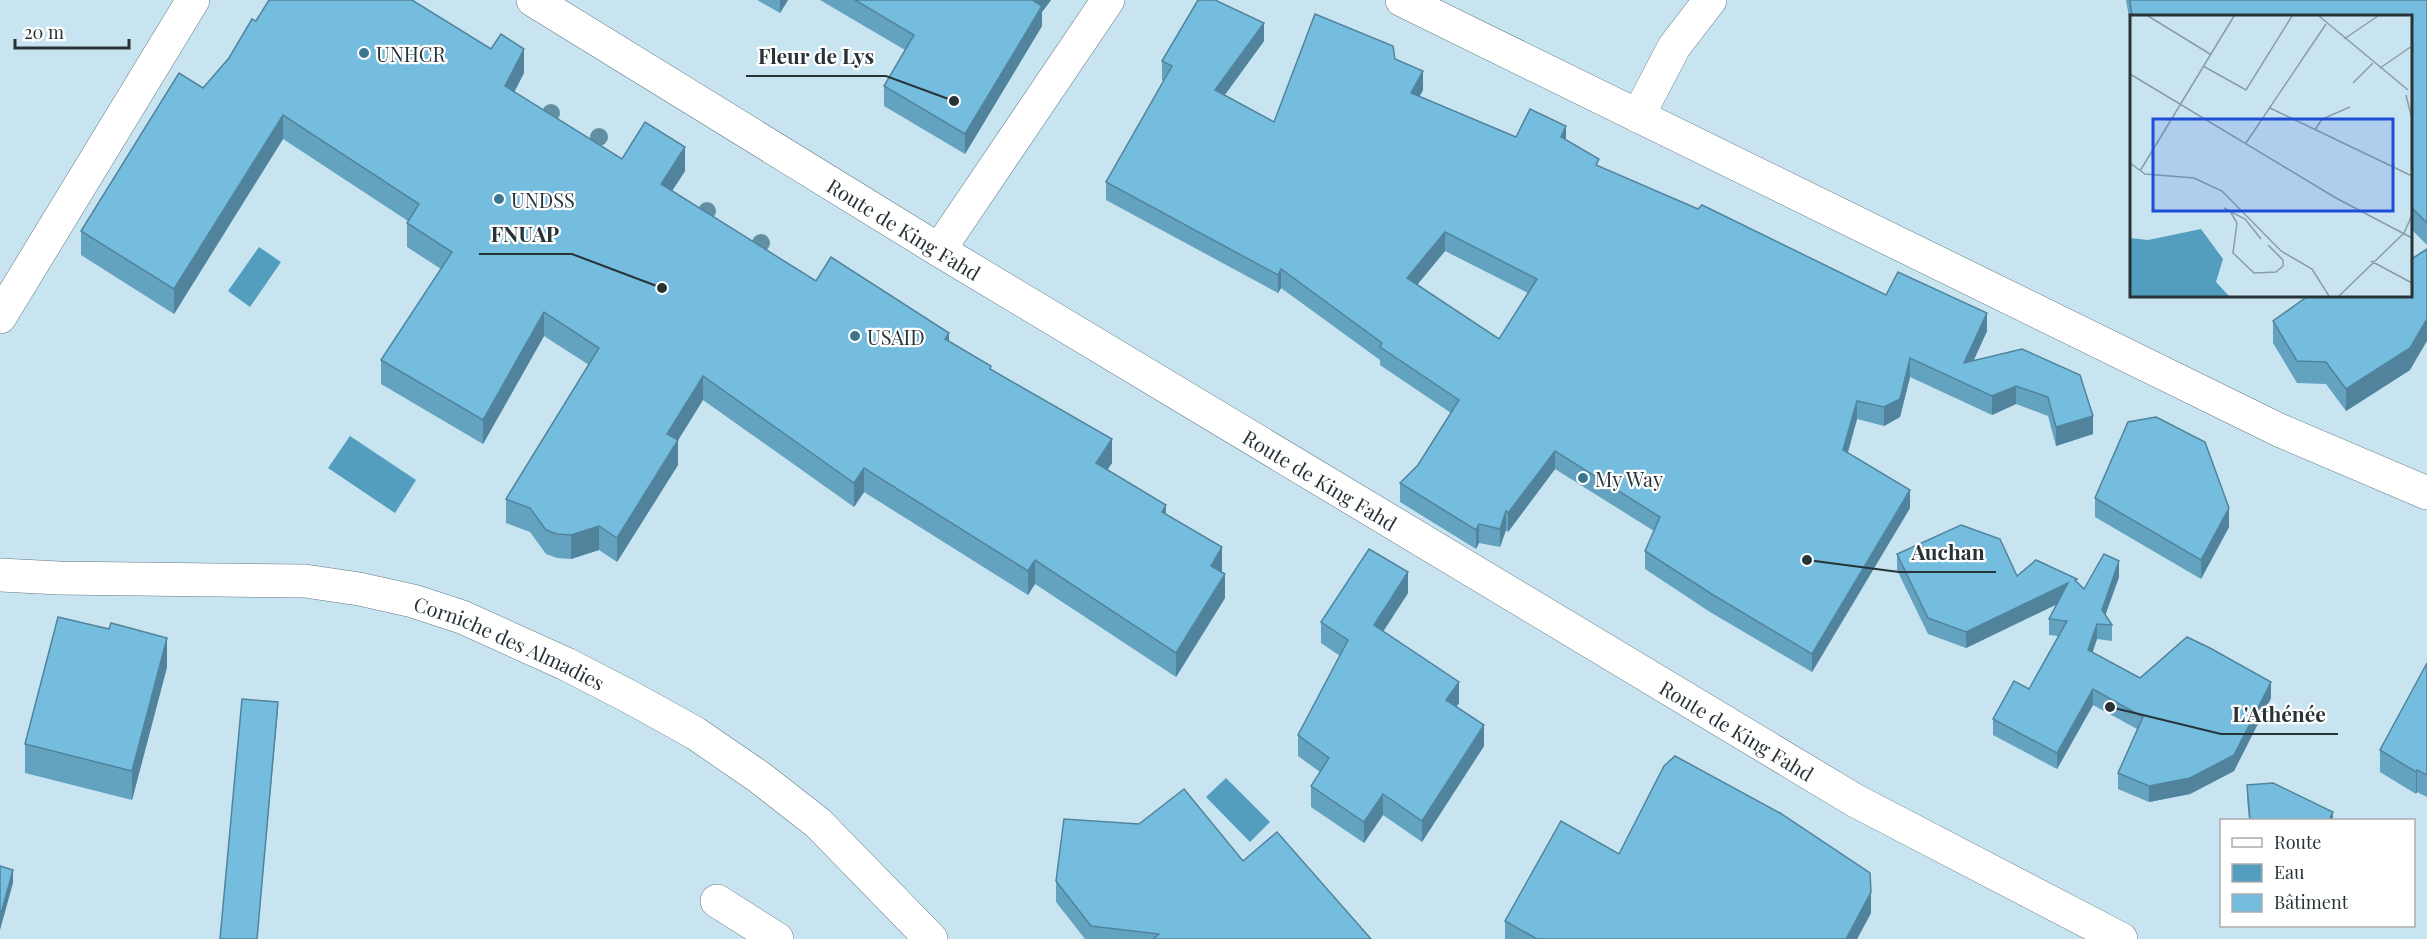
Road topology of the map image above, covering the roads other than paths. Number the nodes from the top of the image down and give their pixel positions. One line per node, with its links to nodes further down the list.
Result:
1 (193, 0): 8 (street)
2 (533, 0): 7 (street, Route de King Fahd)
3 (1108, 0): 7 (street)
4 (1402, 0): 6 (street)
5 (1710, 0): 6 (street)
6 (1638, 116): 9 (street)
7 (939, 250): 14 (street, Route de King Fahd)
8 (0, 317)
9 (2427, 493)
10 (0, 575): 13 (street, Corniche des Almadies)
11 (717, 901): 12 (street)
12 (763, 936)
13 (931, 939)
14 (2121, 939)

